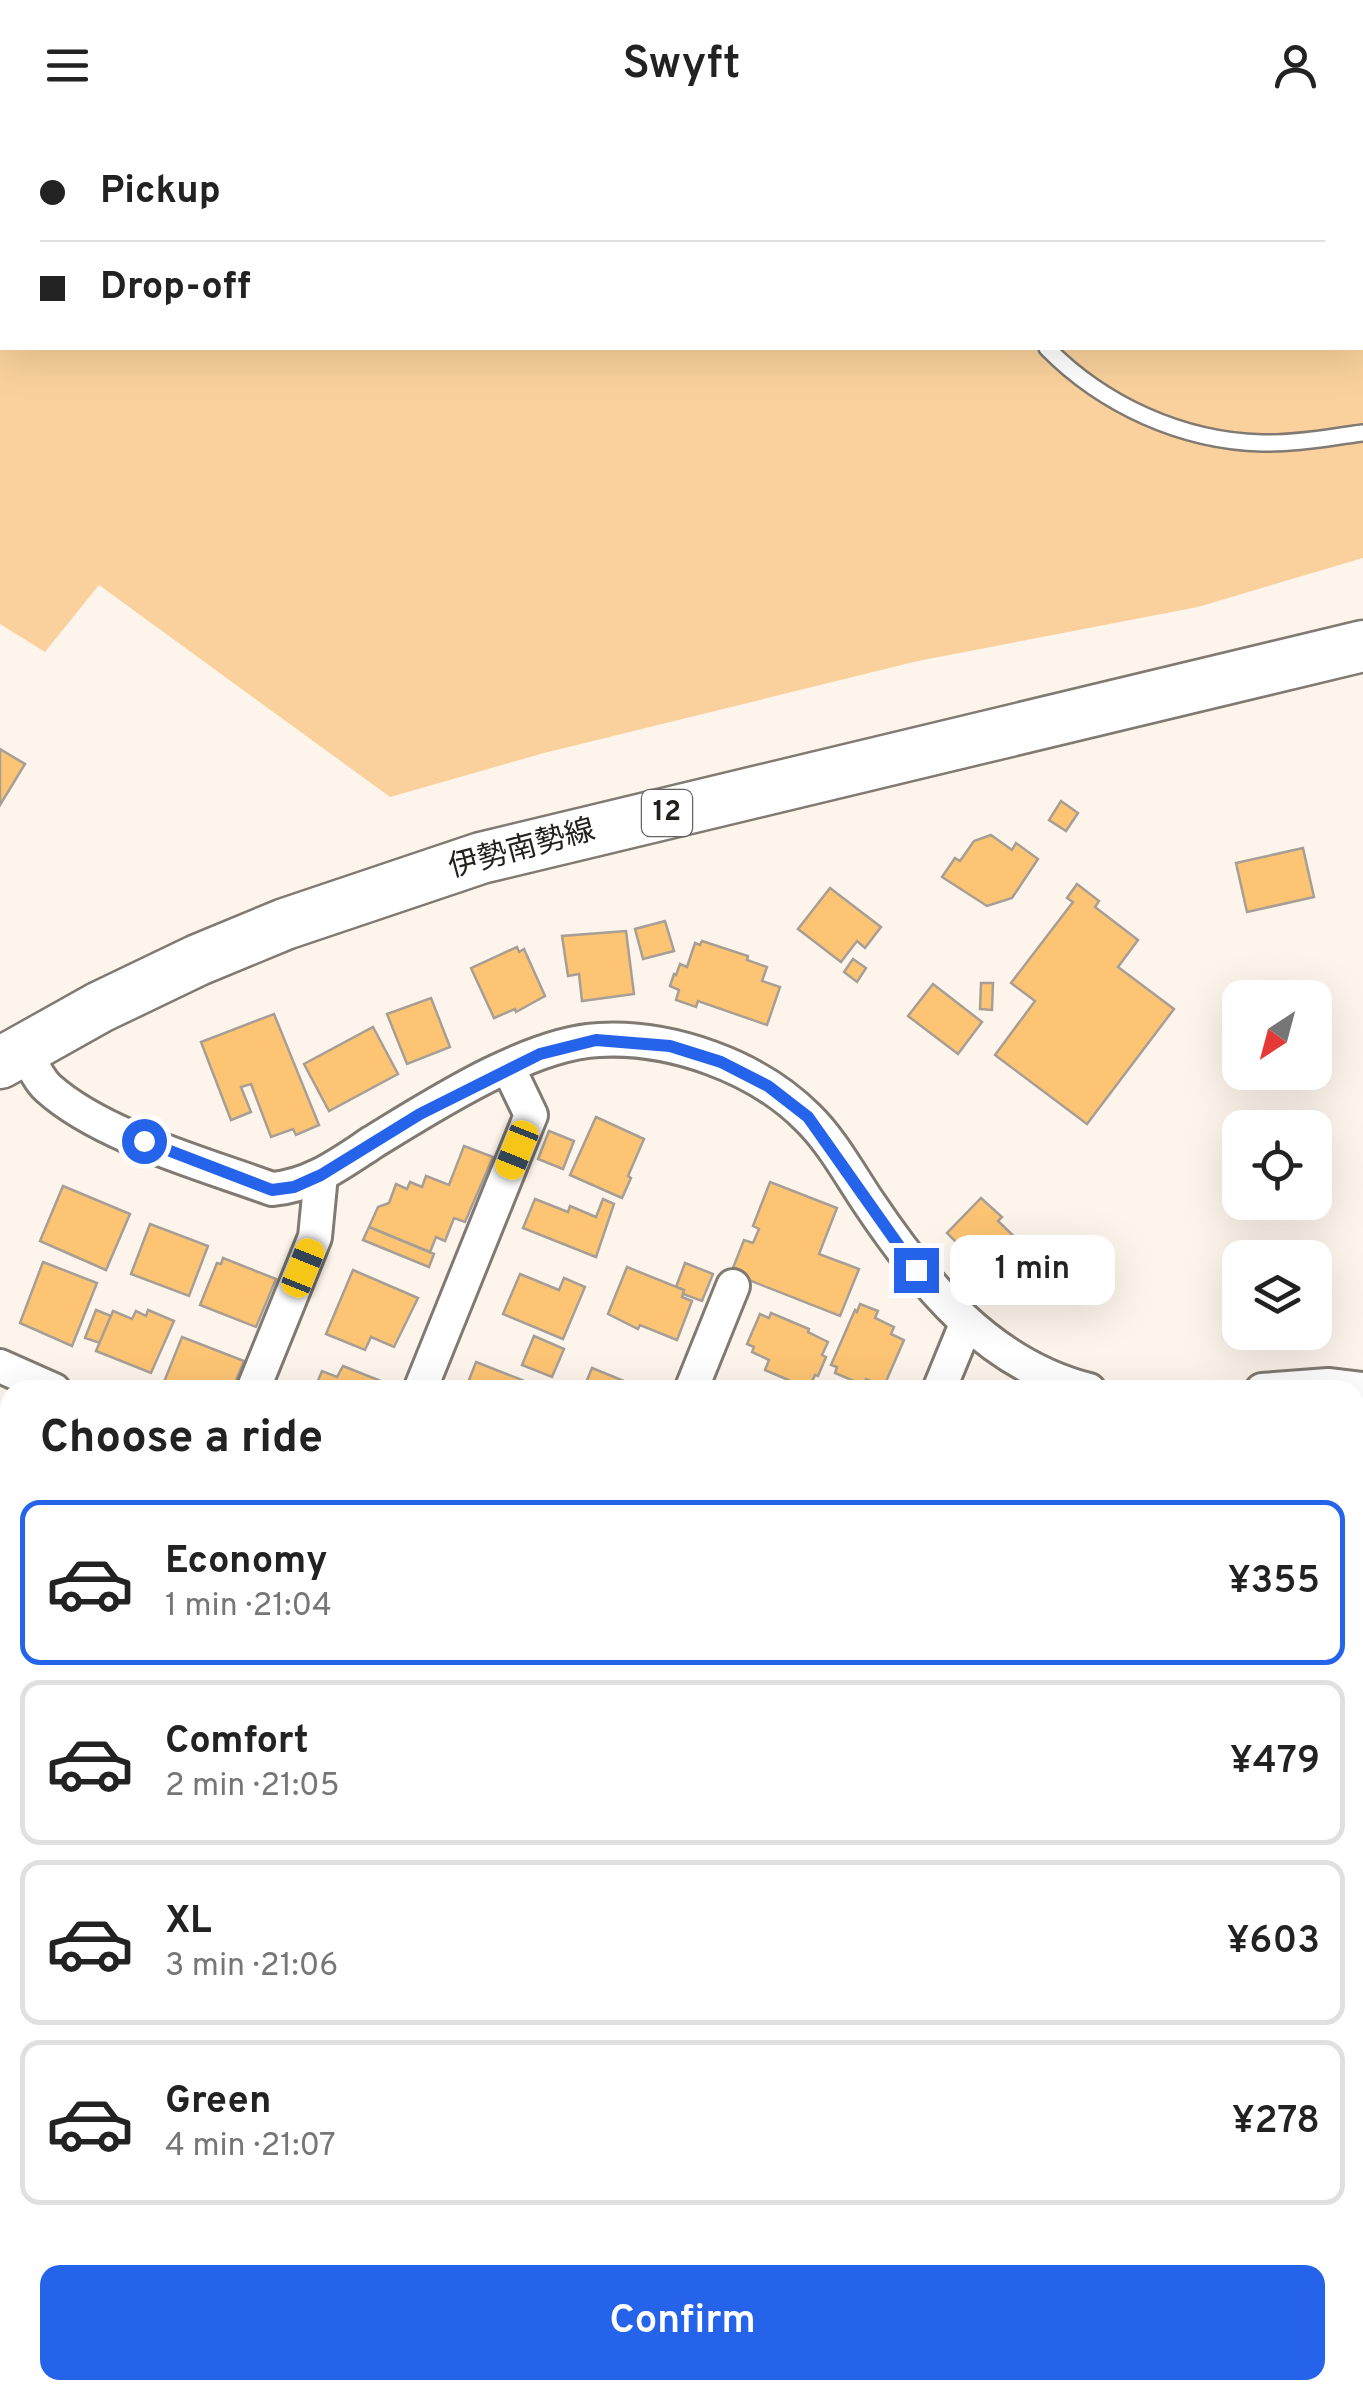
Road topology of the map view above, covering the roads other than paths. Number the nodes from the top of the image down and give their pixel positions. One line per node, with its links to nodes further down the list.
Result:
1 (1049, 350): 2 (lane)
2 (1363, 433)
3 (1363, 646): 4 (main road, 伊勢南勢線 / 12)
4 (12, 1056): 6 (street)
5 (508, 1068): 6 (street); 8 (street); 12 (street)
6 (321, 1175): 11 (street)
7 (733, 1286): 13 (street)
8 (966, 1324): 14 (street); 15 (street)
9 (0, 1366): 10 (street)
10 (32, 1380)
11 (258, 1380)
12 (424, 1380)
13 (696, 1380)
14 (943, 1380)
15 (1061, 1380)

